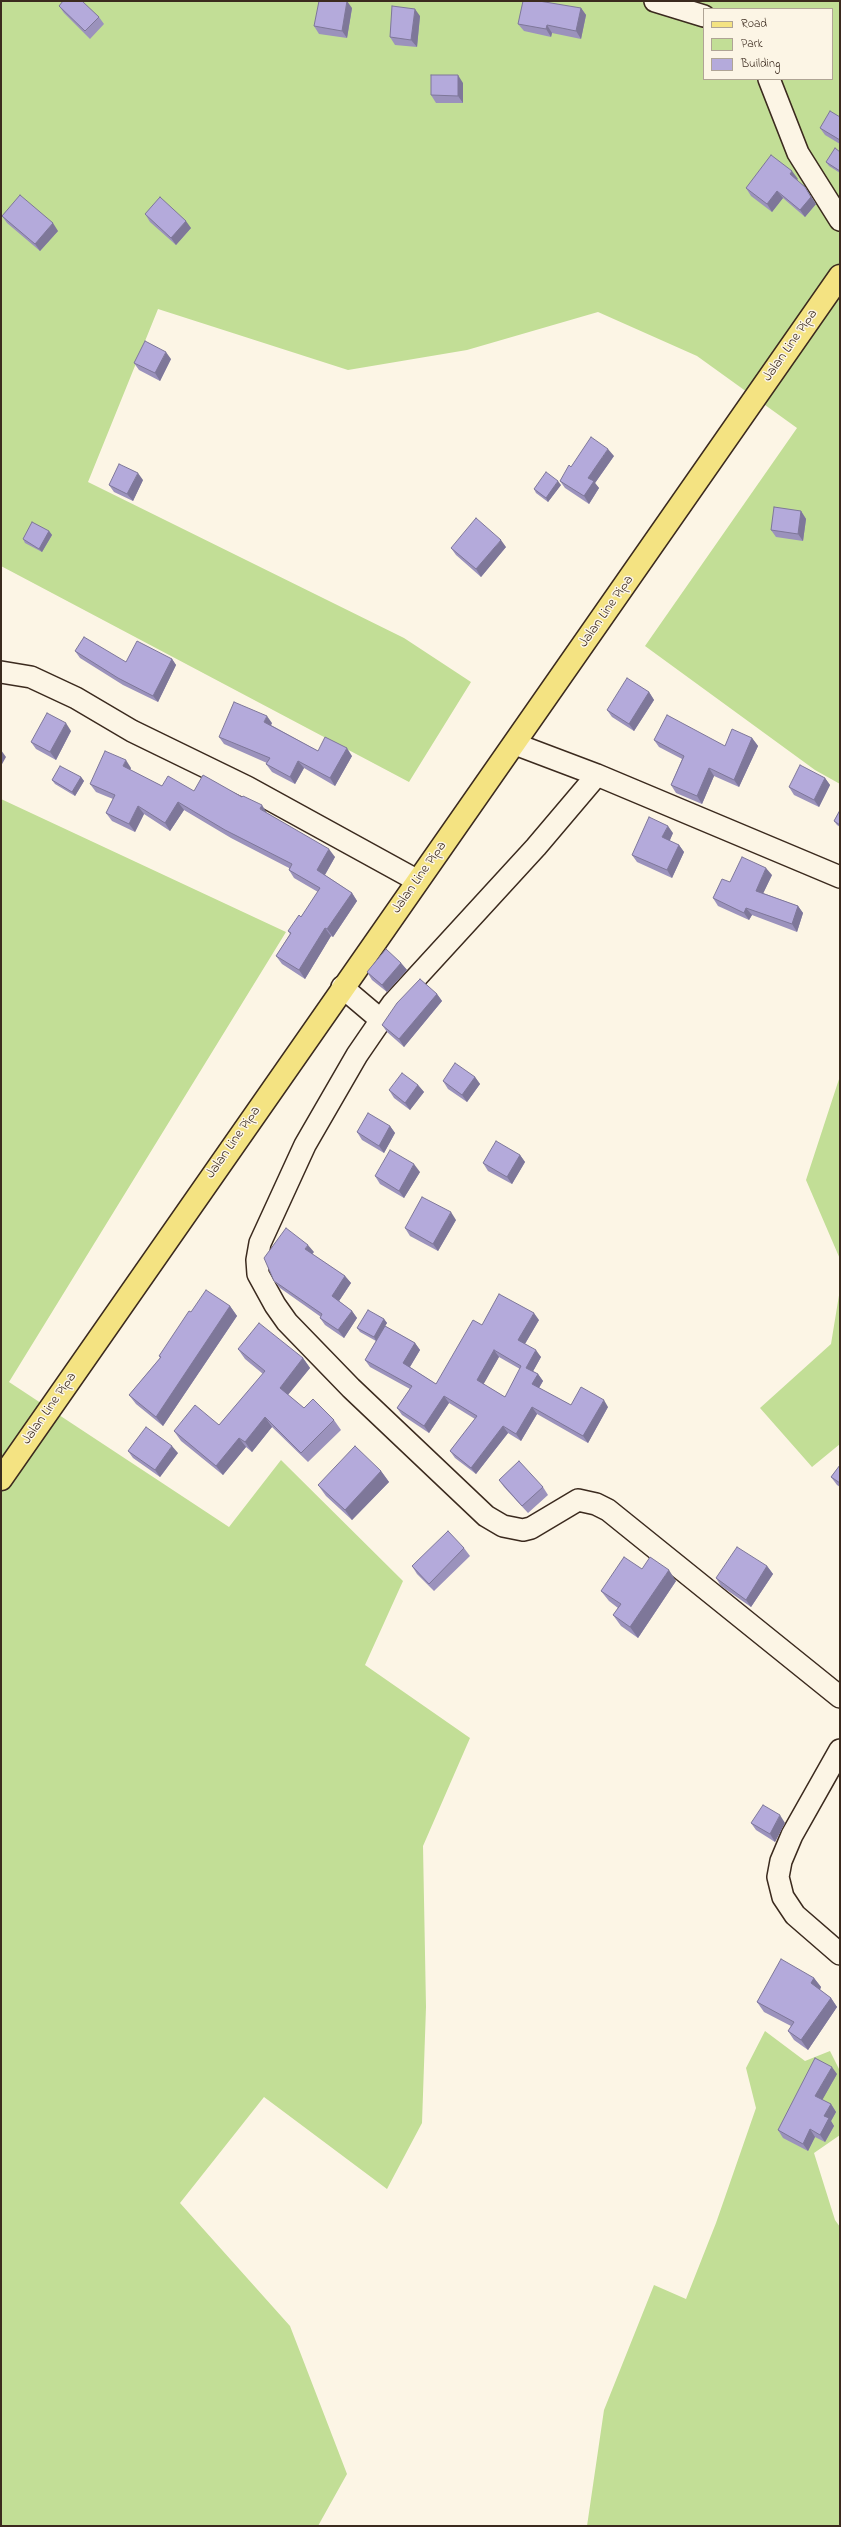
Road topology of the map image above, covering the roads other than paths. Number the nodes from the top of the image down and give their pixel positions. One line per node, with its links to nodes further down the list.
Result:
1 (656, 1): 2 (street)
2 (703, 16)
3 (768, 80): 4 (street)
4 (840, 220)
5 (840, 276): 7 (main road, Jalan Line Pipa)
6 (1, 672): 10 (street)
7 (515, 744): 8 (street); 10 (main road, Jalan Line Pipa)
8 (597, 775): 9 (street); 12 (street)
9 (840, 877)
10 (418, 881): 11 (main road, Jalan Line Pipa)
11 (342, 987): 12 (street); 13 (main road, Jalan Line Pipa)
12 (381, 1020): 14 (street)
13 (1, 1479)
14 (840, 1697)
15 (840, 1750): 16 (street)
16 (840, 1954)

